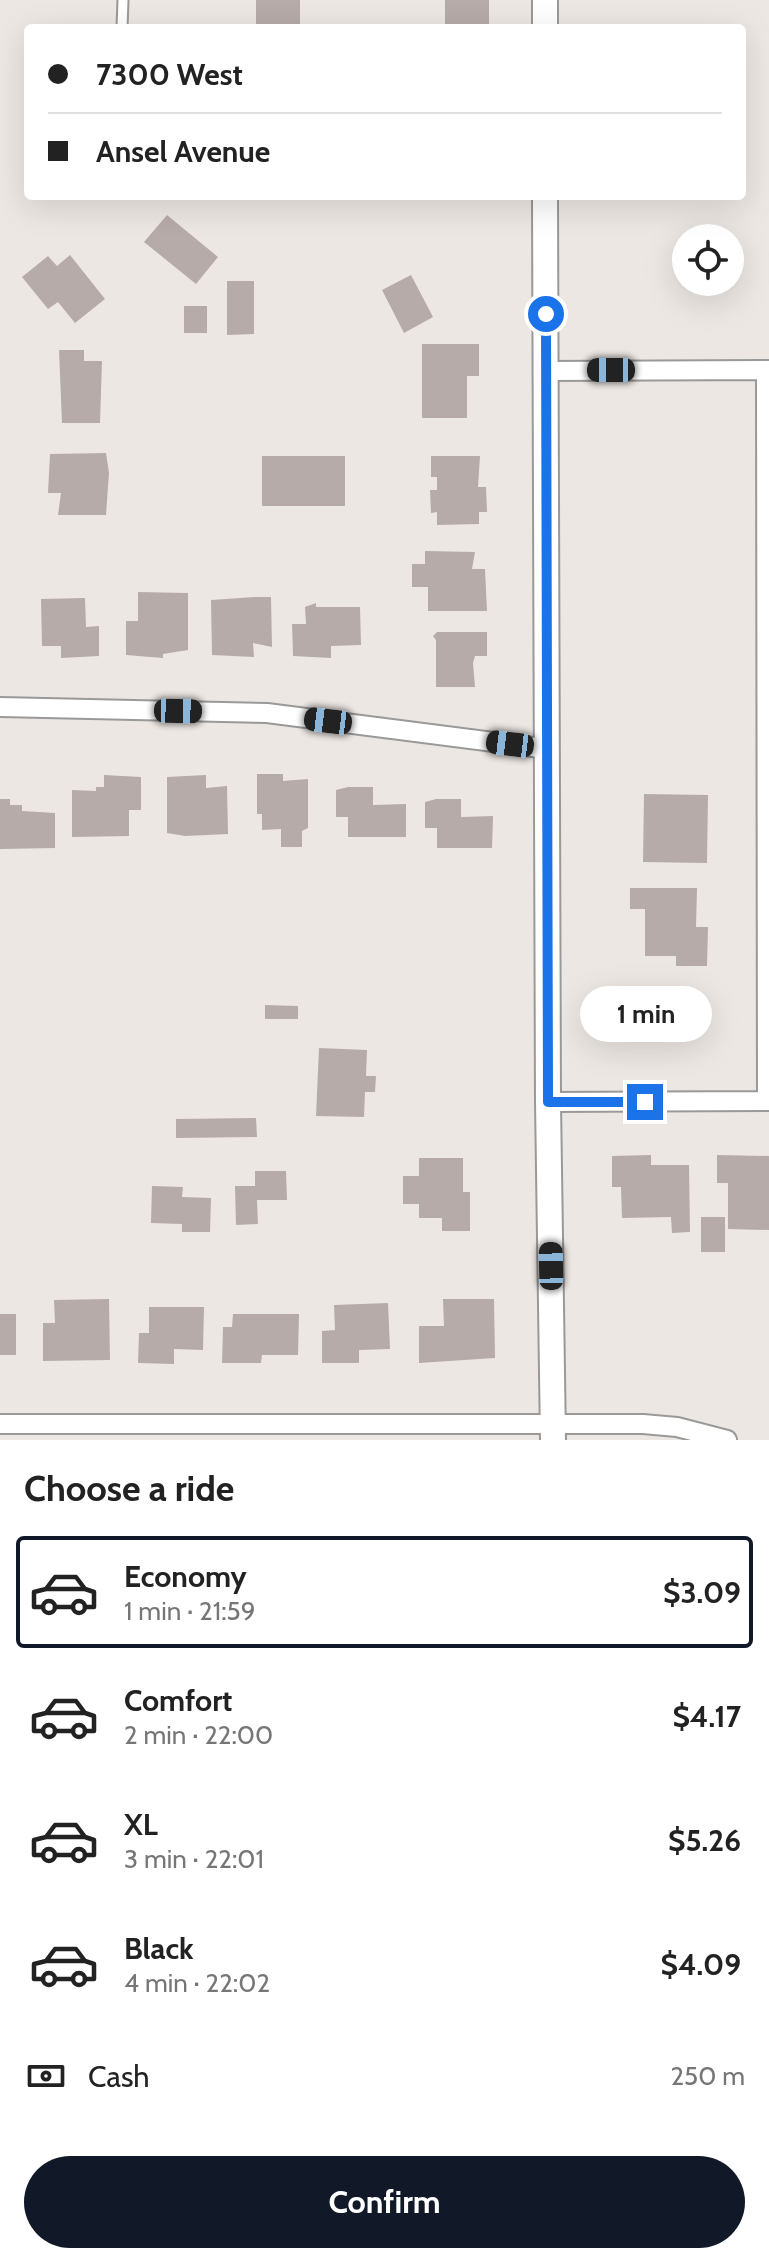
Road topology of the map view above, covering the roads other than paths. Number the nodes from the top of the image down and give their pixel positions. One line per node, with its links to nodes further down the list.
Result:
1 (123, 0): 3 (lane)
2 (545, 0): 4 (street)
3 (122, 24)
4 (545, 24)
5 (545, 200): 7 (street)
6 (767, 370): 7 (street); 10 (street)
7 (547, 371): 9 (street)
8 (0, 707): 9 (street)
9 (548, 749): 11 (street)
10 (768, 1101): 11 (street)
11 (548, 1102): 13 (street)
12 (0, 1424): 13 (street)
13 (554, 1432): 14 (street)
14 (727, 1440)

